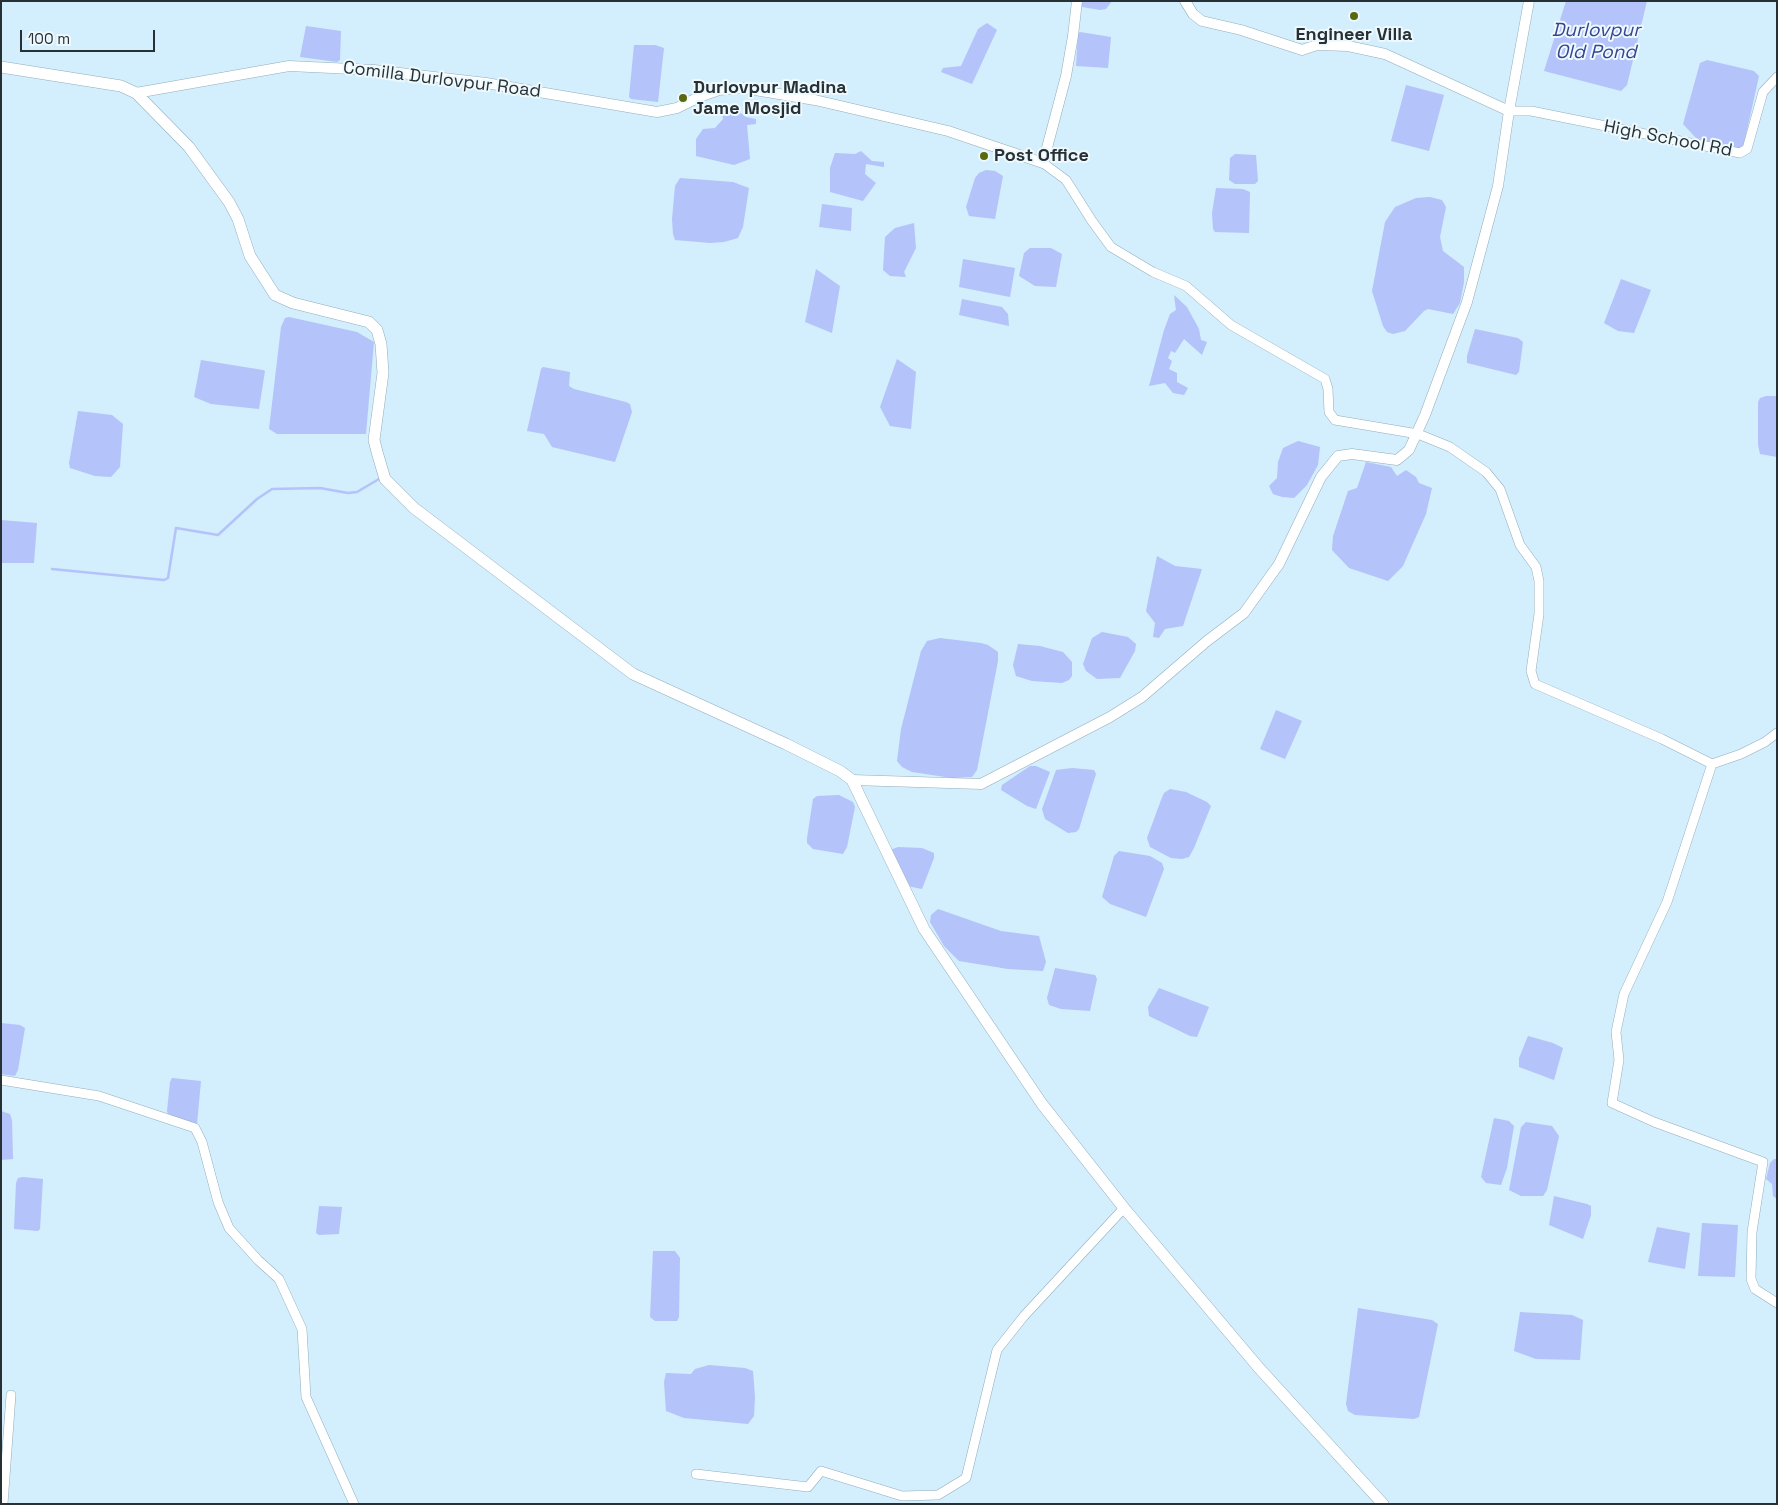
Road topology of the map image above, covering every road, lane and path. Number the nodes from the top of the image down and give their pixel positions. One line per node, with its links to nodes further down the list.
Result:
1 (1077, 1): 8 (street)
2 (1185, 1): 7 (street)
3 (1529, 1): 7 (street)
4 (1, 67): 6 (main road)
5 (1777, 77): 7 (street, High School Rd)
6 (136, 93): 8 (street, Comilla Durlovpur Road); 12 (main road)
7 (1509, 111): 9 (street)
8 (1043, 163): 9 (street)
9 (1418, 434): 11 (street); 12 (street)
10 (1777, 733): 11 (street)
11 (1712, 764): 15 (street)
12 (852, 780): 14 (main road)
13 (1, 1080): 19 (street)
14 (1124, 1208): 17 (street); 20 (main road)
15 (1777, 1303)
16 (11, 1395): 18 (street)
17 (696, 1474)
18 (3, 1504)
19 (354, 1504)
20 (1383, 1504)

